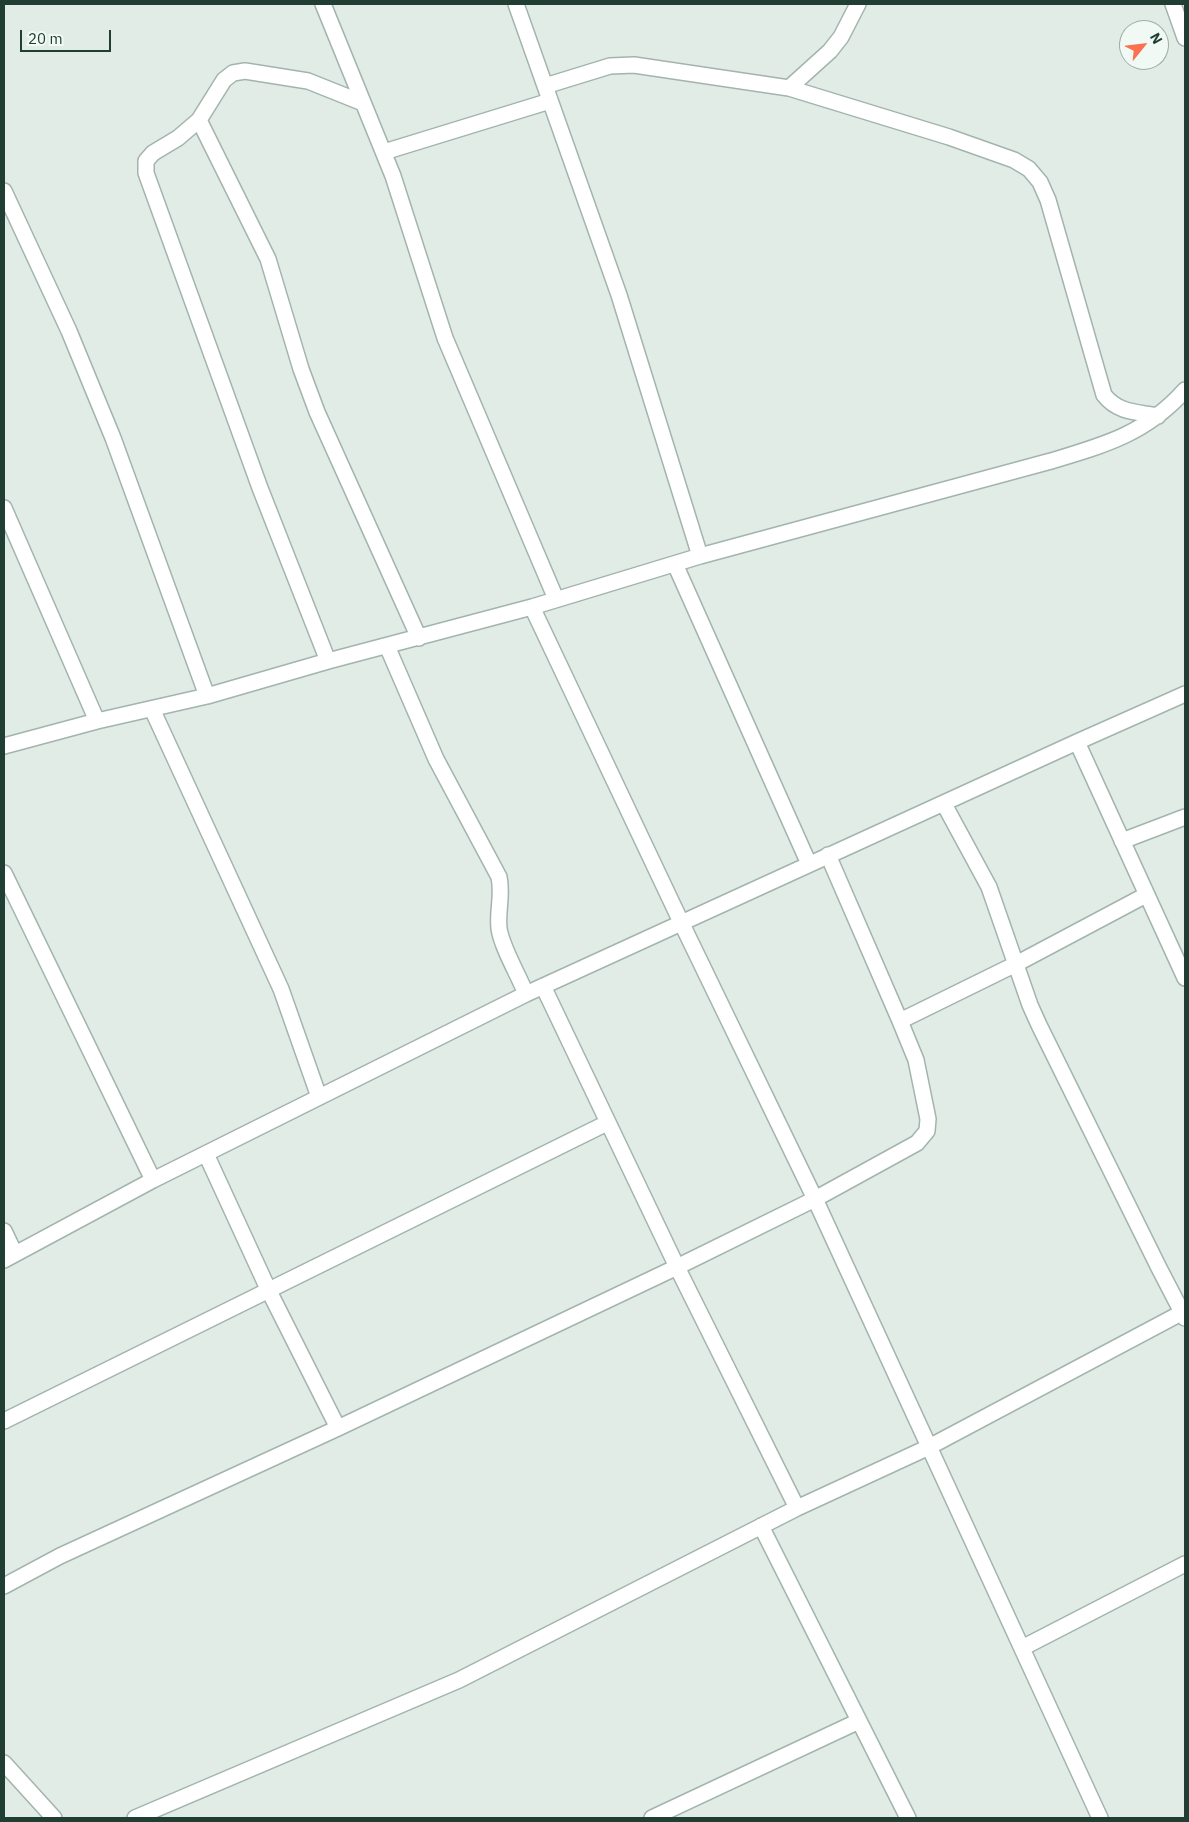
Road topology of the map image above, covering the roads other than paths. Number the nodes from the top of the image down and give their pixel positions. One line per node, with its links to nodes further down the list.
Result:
1 (323, 4): 9 (street)
2 (516, 4): 6 (street)
3 (858, 4): 7 (street)
4 (1173, 4): 5 (street)
5 (1185, 38)
6 (545, 86): 7 (street); 8 (street)
7 (789, 88): 14 (street)
8 (550, 101): 11 (street); 16 (street)
9 (363, 103): 10 (street); 11 (street)
10 (199, 120): 20 (street); 22 (street)
11 (384, 152): 18 (street)
12 (4, 190): 24 (street)
13 (1184, 393): 14 (street)
14 (1158, 416): 16 (street)
15 (4, 508): 26 (street)
16 (700, 556): 17 (street)
17 (675, 564): 18 (street); 33 (street)
18 (556, 599): 19 (street)
19 (532, 607): 20 (street); 36 (street)
20 (419, 638): 21 (street)
21 (387, 646): 22 (street); 40 (street)
22 (328, 661): 24 (street)
23 (1185, 694): 27 (street)
24 (207, 696): 25 (street)
25 (152, 709): 26 (street); 42 (street)
26 (97, 721): 28 (street)
27 (1077, 742): 29 (street); 31 (street)
28 (4, 746)
29 (944, 804): 32 (street); 37 (street)
30 (1185, 817): 31 (street)
31 (1122, 841): 35 (street)
32 (828, 855): 33 (street); 41 (street)
33 (809, 864): 36 (street)
34 (4, 873): 45 (street)
35 (1146, 895): 37 (street); 38 (street)
36 (681, 922): 39 (street); 46 (street)
37 (1016, 964): 41 (street); 51 (street)
38 (1185, 978)
39 (543, 986): 40 (street); 43 (street)
40 (526, 994): 42 (street)
41 (900, 1021): 46 (street)
42 (319, 1096): 44 (street)
43 (608, 1123): 49 (street); 50 (street)
44 (206, 1154): 45 (street); 50 (street)
45 (153, 1180): 48 (street)
46 (815, 1199): 49 (street); 54 (street)
47 (4, 1231): 48 (street)
48 (9, 1257)
49 (677, 1267): 53 (street); 55 (street)
50 (269, 1291): 52 (street); 53 (street)
51 (1184, 1314): 54 (street)
52 (4, 1421)
53 (338, 1428): 58 (street)
54 (929, 1447): 55 (street); 59 (street)
55 (797, 1508): 56 (street)
56 (761, 1526): 60 (street); 63 (street)
57 (1185, 1564): 59 (street)
58 (4, 1586)
59 (1022, 1648): 66 (street)
60 (859, 1721): 64 (street); 65 (street)
61 (4, 1763): 62 (street)
62 (54, 1818)
63 (135, 1818)
64 (652, 1818)
65 (908, 1818)
66 (1100, 1818)

